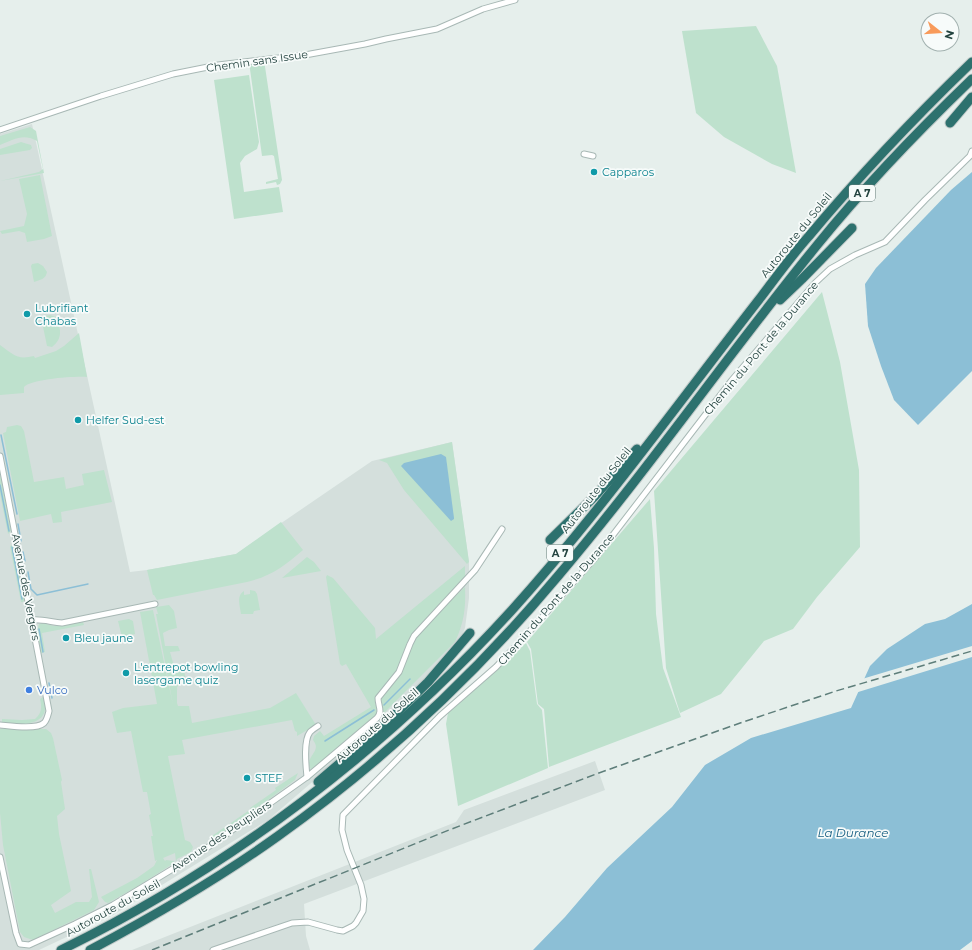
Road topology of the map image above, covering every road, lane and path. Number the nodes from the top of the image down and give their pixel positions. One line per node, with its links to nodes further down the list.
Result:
1 (515, 0): 6 (street, Chemin sans Issue)
2 (972, 62): 12 (highway, Autoroute du Soleil / A 7)
3 (972, 79): 11 (highway, Autoroute du Soleil / A 7)
4 (972, 97): 5 (highway)
5 (950, 123)
6 (0, 130)
7 (972, 150): 26 (street, Chemin du Pont de la Durance)
8 (584, 154): 9 (street)
9 (593, 156)
10 (852, 228): 11 (highway)
11 (761, 317): 25 (highway, Autoroute du Soleil / A 7)
12 (675, 408): 15 (highway); 22 (highway, Autoroute du Soleil / A 7)
13 (0, 456): 17 (street, Avenue des Vergers)
14 (502, 529): 21 (street, Avenue des Peupliers)
15 (550, 540)
16 (154, 604): 17 (street)
17 (32, 620): 19 (street, Avenue des Vergers)
18 (470, 633): 22 (highway)
19 (0, 725)
20 (318, 726): 21 (street)
21 (307, 777): 23 (street, Avenue des Peupliers)
22 (284, 816): 24 (highway, Autoroute du Soleil / A 7)
23 (0, 857)
24 (61, 950)
25 (90, 950)
26 (213, 950)

